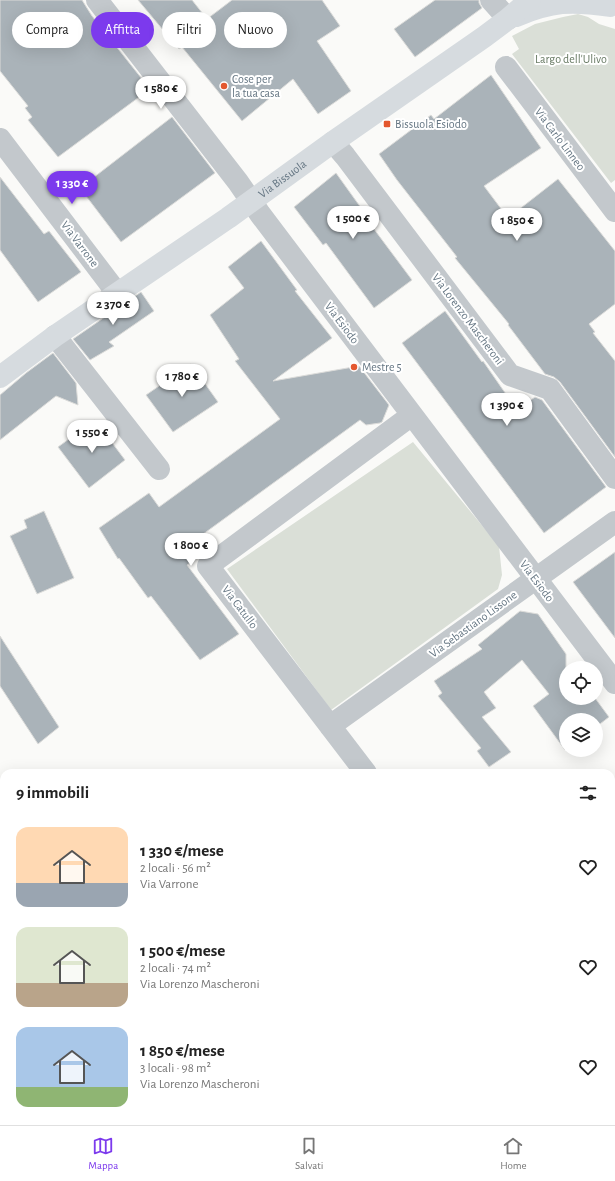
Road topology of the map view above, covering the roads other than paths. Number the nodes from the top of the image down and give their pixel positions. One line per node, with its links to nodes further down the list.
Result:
1 (97, 0): 9 (street, Via Esiodo)
2 (491, 0): 5 (street)
3 (530, 0): 5 (street, Via Bissuola)
4 (608, 5): 5 (street, Via Bissuola)
5 (508, 19): 8 (street, Via Bissuola)
6 (506, 67): 10 (street, Via Carlo Linneo)
7 (0, 138): 11 (street, Via Varrone)
8 (333, 142): 9 (street, Via Bissuola); 16 (street, Via Lorenzo Mascheroni)
9 (251, 201): 11 (street, Via Bissuola); 14 (street, Via Esiodo)
10 (615, 211)
11 (117, 293): 12 (street, Via Bissuola)
12 (55, 336): 13 (street, Via Bissuola); 15 (street)
13 (0, 377)
14 (412, 415): 18 (street, Via Esiodo); 20 (street, Via Catullo)
15 (159, 469)
16 (615, 478)
17 (615, 522): 18 (street, Via Sebastiano Lissone)
18 (536, 579): 19 (street, Via Esiodo); 20 (street, Via Sebastiano Lissone)
19 (615, 683)
20 (330, 726): 21 (street, Via Catullo)
21 (363, 769)

